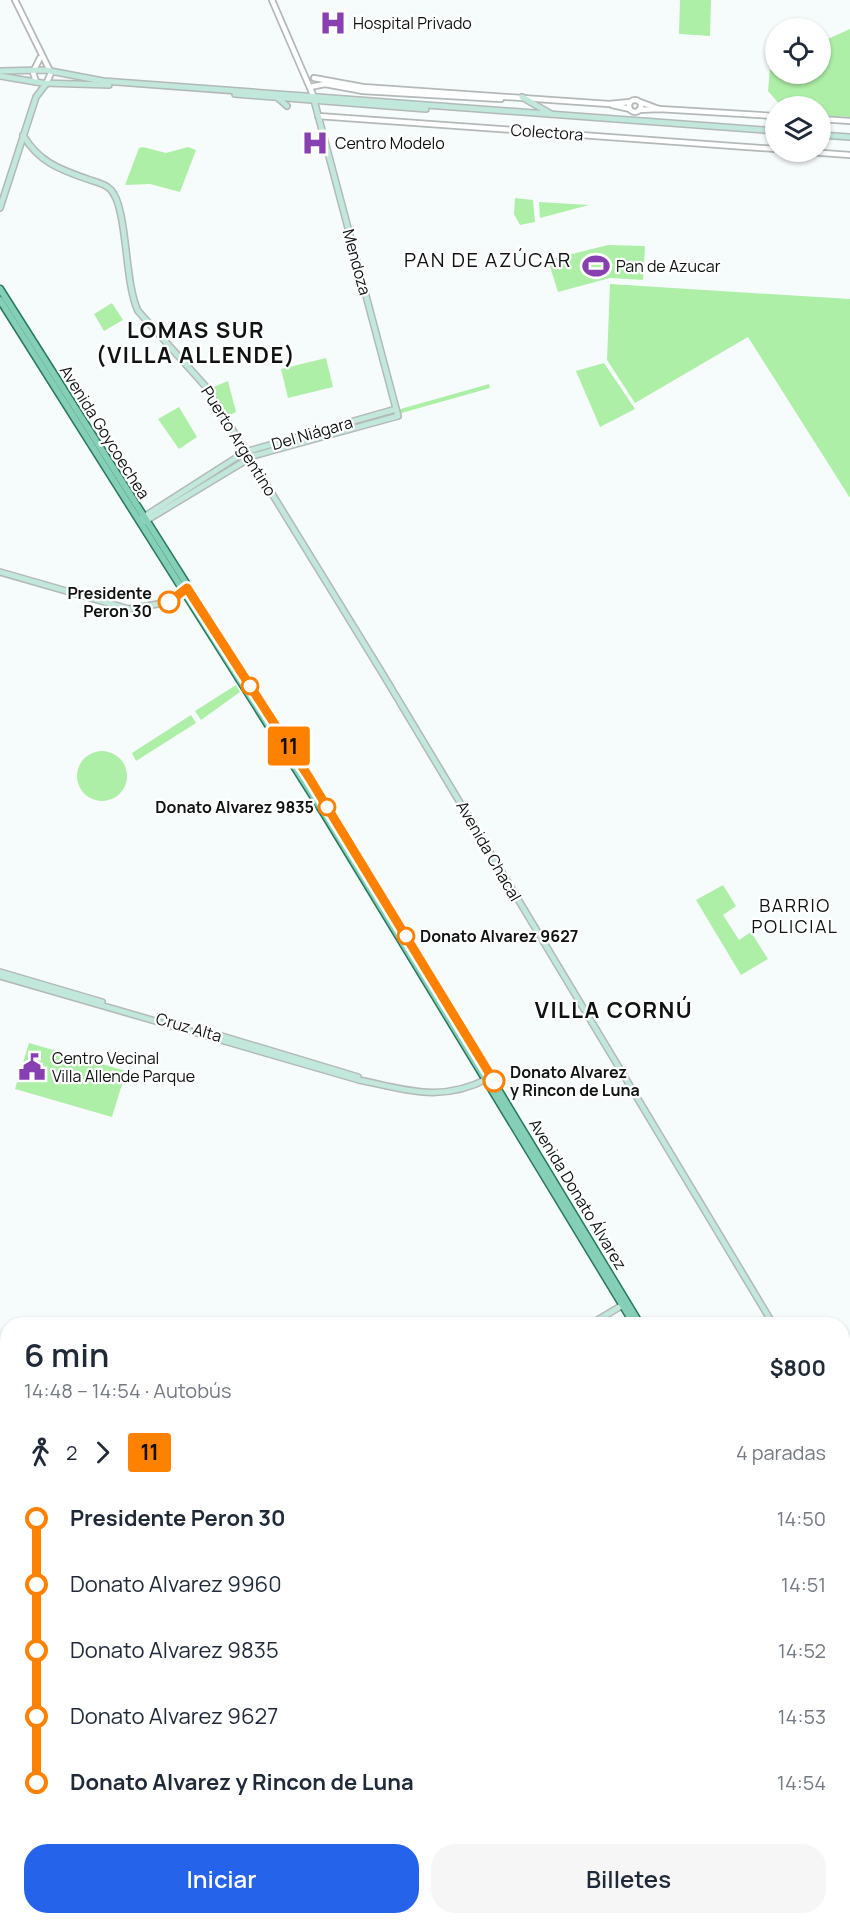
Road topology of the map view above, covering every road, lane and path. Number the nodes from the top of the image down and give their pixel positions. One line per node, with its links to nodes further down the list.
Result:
1 (15, 0): 3 (street)
2 (272, 0): 7 (street)
3 (40, 56): 4 (street); 6 (street)
4 (34, 70): 5 (main road); 6 (main road); 11 (street)
5 (0, 71)
6 (50, 71): 12 (street); 17 (main road)
7 (304, 71): 9 (street); 10 (street)
8 (0, 76): 11 (main road)
9 (315, 78): 10 (street); 16 (street, Colectora)
10 (307, 80): 13 (street)
11 (36, 82): 12 (main road); 14 (main road)
12 (46, 84): 14 (main road); 15 (main road)
13 (310, 87): 16 (street, Colectora); 17 (street)
14 (36, 97): 32 (main road)
15 (276, 97): 17 (main road); 21 (main road)
16 (522, 97): 20 (street, Colectora); 25 (main road)
17 (313, 98): 25 (main road); 27 (main road, Mendoza); 30 (main road)
18 (630, 102): 19 (street); 20 (street, Colectora); 23 (street)
19 (640, 102): 22 (street); 24 (street)
20 (609, 104): 23 (street, Colectora)
21 (287, 106)
22 (659, 108): 24 (street); 26 (street)
23 (630, 109): 24 (street)
24 (639, 110)
25 (552, 115): 31 (main road)
26 (765, 115)
27 (318, 116): 35 (street, Colectora); 41 (main road, Mendoza)
28 (831, 120): 29 (street)
29 (850, 121)
30 (765, 132)
31 (765, 132)
32 (23, 135): 38 (main road); 42 (main road, Puerto Argentino)
33 (831, 137): 34 (main road)
34 (850, 138)
35 (765, 148)
36 (831, 154): 37 (street)
37 (850, 155)
38 (0, 208)
39 (0, 289): 44 (main road, Avenida Goycoechea)
40 (0, 300): 44 (main road, Avenida Goycoechea)
41 (397, 412): 42 (main road, Del Niágara); 43 (main road, Del Niágara)
42 (245, 452): 43 (main road, Puerto Argentino); 44 (main road, Del Niágara)
43 (249, 459): 44 (main road, Del Niágara); 47 (main road, Puerto Argentino)
44 (142, 521): 46 (main road, Avenida Goycoechea)
45 (0, 572): 46 (main road)
46 (185, 591): 49 (main road, Avenida Donato Álvarez)
47 (335, 594): 54 (main road, Avenida Chacal)
48 (0, 974): 49 (main road, Cruz Alta)
49 (488, 1078): 50 (main road, Avenida Donato Álvarez)
50 (625, 1304): 51 (main road); 52 (main road, Avenida Donato Álvarez); 53 (main road, Avenida Donato Álvarez)
51 (603, 1317)
52 (631, 1317)
53 (635, 1317)
54 (769, 1317)

